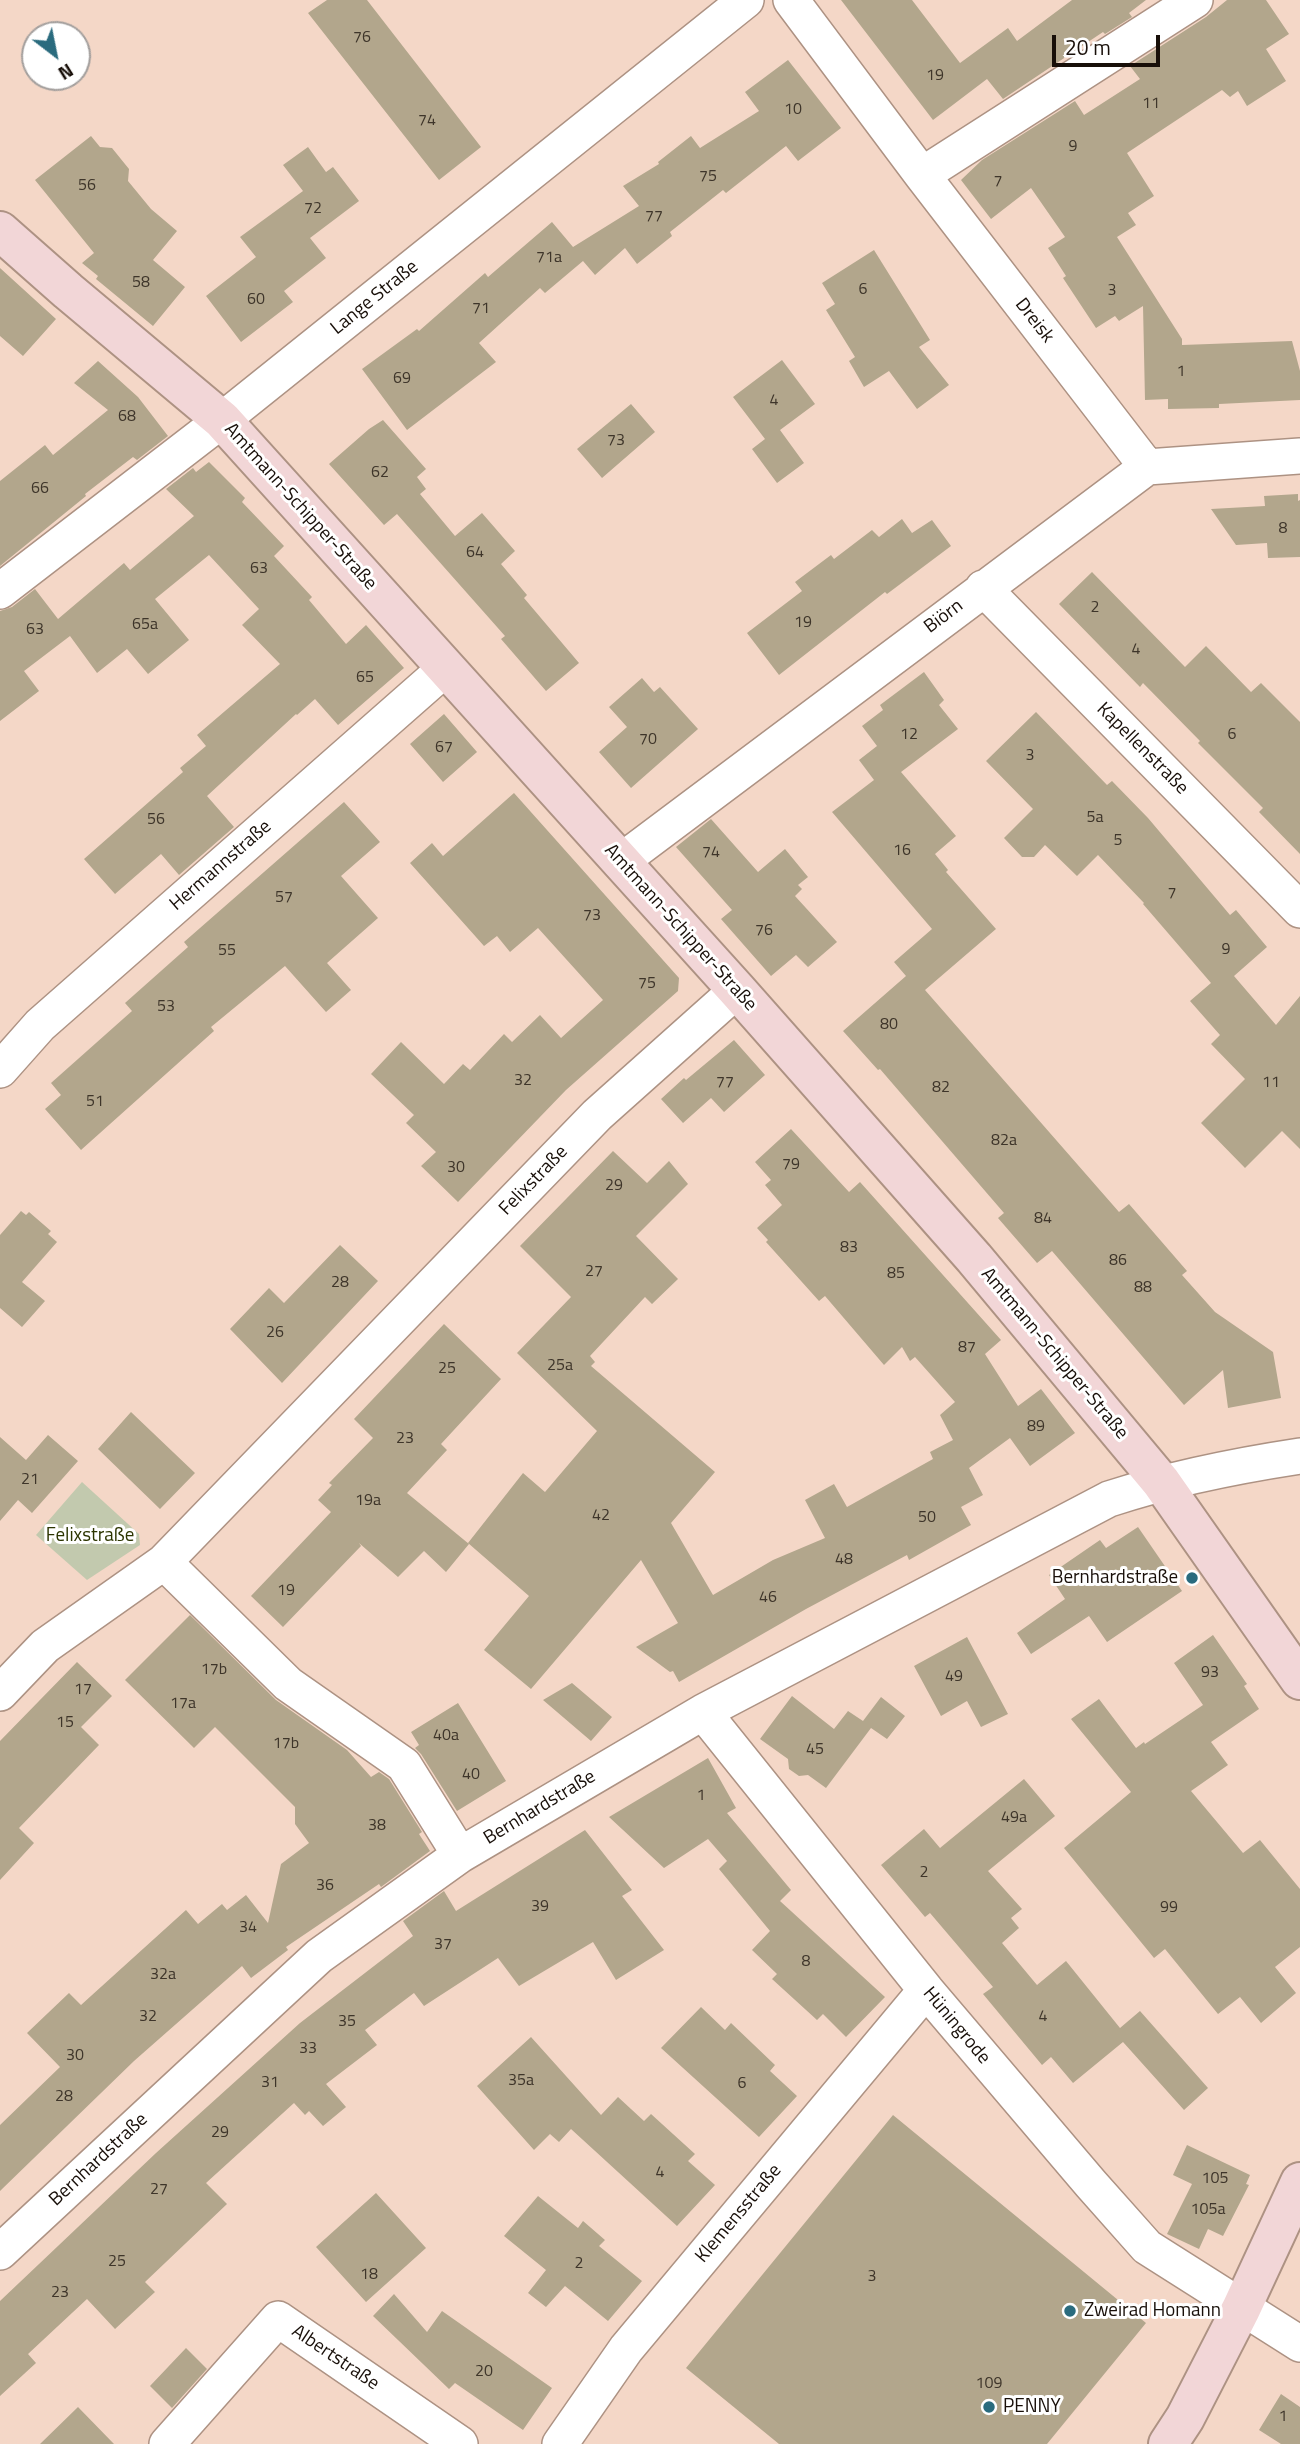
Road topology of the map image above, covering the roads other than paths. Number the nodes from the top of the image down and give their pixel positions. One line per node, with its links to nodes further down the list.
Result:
1 (746, 0): 6 (street, Lange Straße)
2 (791, 0): 4 (street, Dreisk)
3 (1195, 0): 4 (street)
4 (922, 175): 8 (street, Dreisk)
5 (0, 230): 6 (street, Amtmann-Schipper-Straße)
6 (222, 420): 10 (street, Lange Straße); 11 (street, Amtmann-Schipper-Straße)
7 (1300, 456): 8 (street)
8 (1147, 467): 9 (street, Biörn)
9 (983, 588): 12 (street, Biörn); 13 (street, Kapellenstraße)
10 (0, 591)
11 (446, 668): 12 (street, Amtmann-Schipper-Straße); 15 (street, Hermannstraße)
12 (620, 863): 14 (street, Amtmann-Schipper-Straße)
13 (1300, 910)
14 (737, 990): 17 (street, Amtmann-Schipper-Straße); 18 (street, Felixstraße)
15 (0, 1070)
16 (1300, 1456): 17 (street, Bernhardstraße)
17 (1161, 1482): 19 (street, Amtmann-Schipper-Straße); 21 (street, Bernhardstraße)
18 (164, 1562): 20 (street, Felixstraße); 22 (street)
19 (1300, 1679)
20 (0, 1693)
21 (703, 1712): 22 (street, Bernhardstraße); 23 (street, Hüningrode)
22 (460, 1855): 25 (street, Bernhardstraße)
23 (926, 1990): 26 (street, Hüningrode); 30 (street, Klemensstraße)
24 (1300, 2182): 26 (street)
25 (0, 2252)
26 (1241, 2309): 27 (street, Hüningrode); 31 (street)
27 (1300, 2344)
28 (167, 2444): 29 (street, Albertstraße)
29 (460, 2444)
30 (560, 2444)
31 (1168, 2444)

